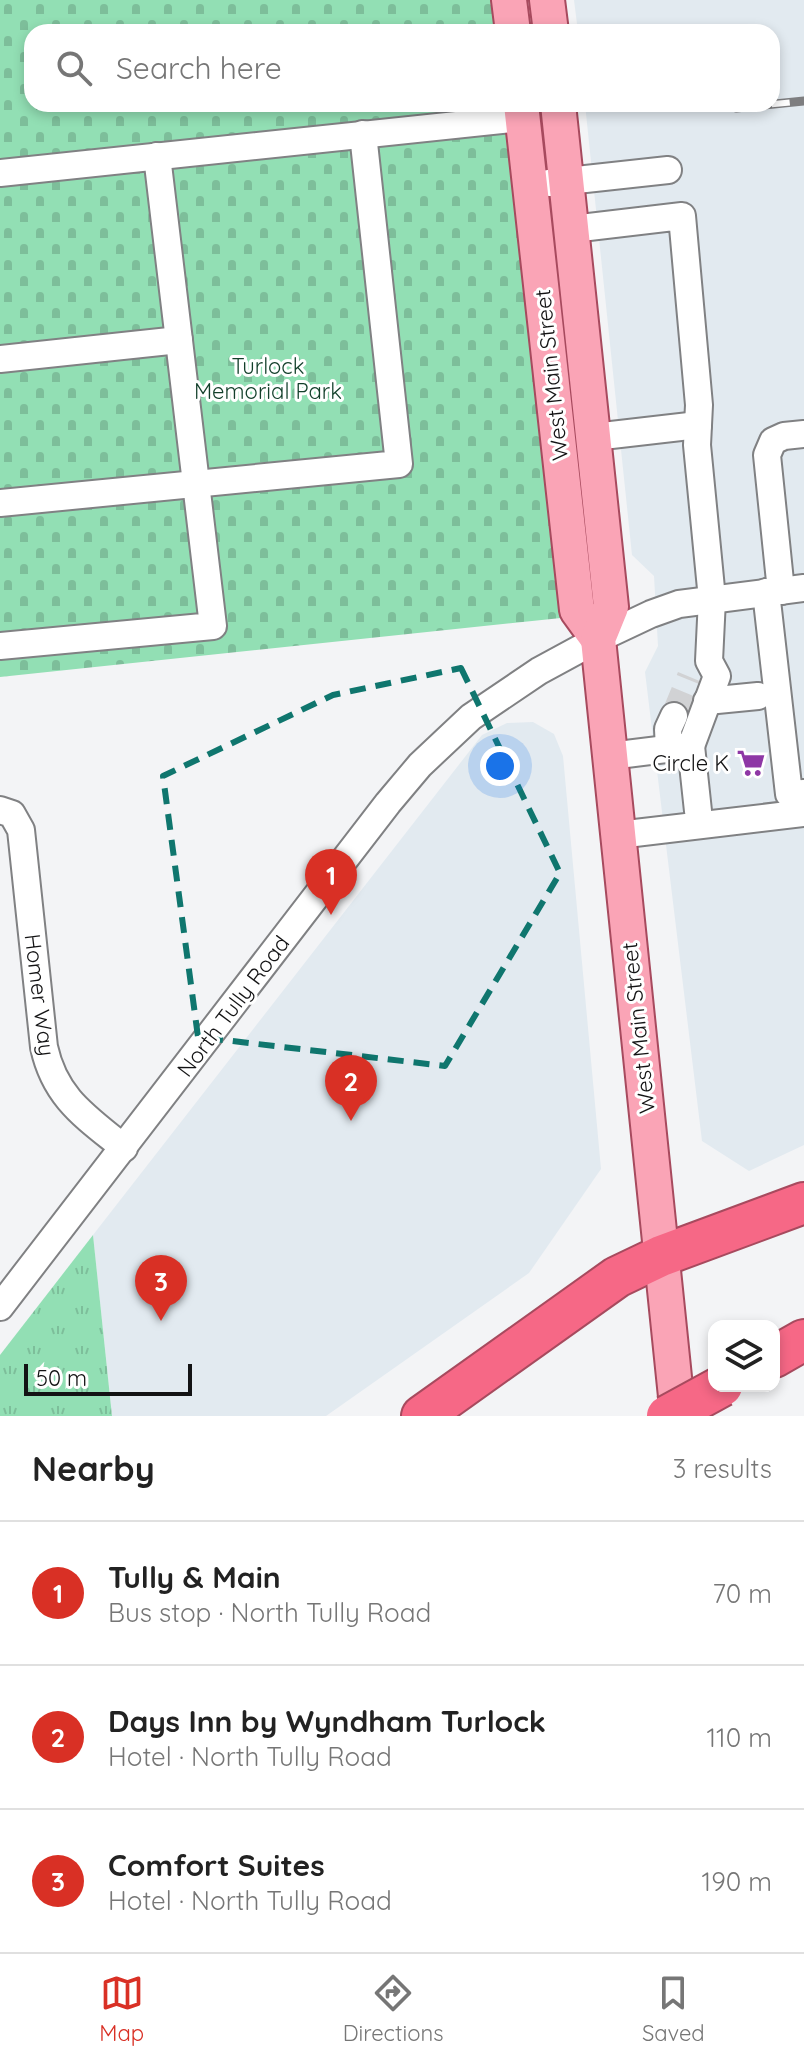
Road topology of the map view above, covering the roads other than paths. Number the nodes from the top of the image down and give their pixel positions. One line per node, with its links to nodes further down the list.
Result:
1 (509, 0): 3 (main road)
2 (547, 0): 4 (main road)
3 (512, 24)
4 (550, 24)
5 (514, 112): 8 (street)
6 (521, 112): 13 (main road, West Main Street)
7 (559, 112): 12 (main road, West Main Street)
8 (363, 134): 9 (street); 20 (street)
9 (157, 156): 11 (street); 15 (street)
10 (668, 170): 12 (street)
11 (0, 173)
12 (566, 181): 13 (street); 14 (main road, West Main Street)
13 (529, 185): 24 (main road, West Main Street)
14 (572, 229): 17 (street); 19 (main road, West Main Street)
15 (179, 340): 16 (street); 20 (street)
16 (0, 359)
17 (698, 425): 19 (street); 23 (street)
18 (804, 434): 22 (street)
19 (594, 437): 24 (main road, West Main Street)
20 (196, 483): 21 (street); 25 (street)
21 (0, 503)
22 (784, 590): 23 (street, North Tully Road); 31 (street)
23 (712, 599): 24 (street, North Tully Road); 27 (street)
24 (598, 639): 30 (main road, West Main Street); 36 (street, North Tully Road)
25 (0, 646)
26 (758, 696): 27 (street)
27 (707, 701): 29 (street)
28 (674, 716): 29 (street)
29 (680, 748): 30 (street); 32 (street)
30 (610, 756): 35 (main road, West Main Street)
31 (804, 793)
32 (698, 811)
33 (6, 812): 36 (street, Homer Way)
34 (804, 813): 35 (street)
35 (618, 835): 38 (main road, West Main Street)
36 (124, 1148): 39 (street, North Tully Road)
37 (804, 1203): 38 (highway)
38 (661, 1256): 43 (highway); 45 (main road, West Main Street)
39 (0, 1307)
40 (804, 1340): 41 (highway)
41 (780, 1354)
42 (711, 1392): 44 (highway, bridge)
43 (422, 1416)
44 (667, 1416)
45 (678, 1416)

